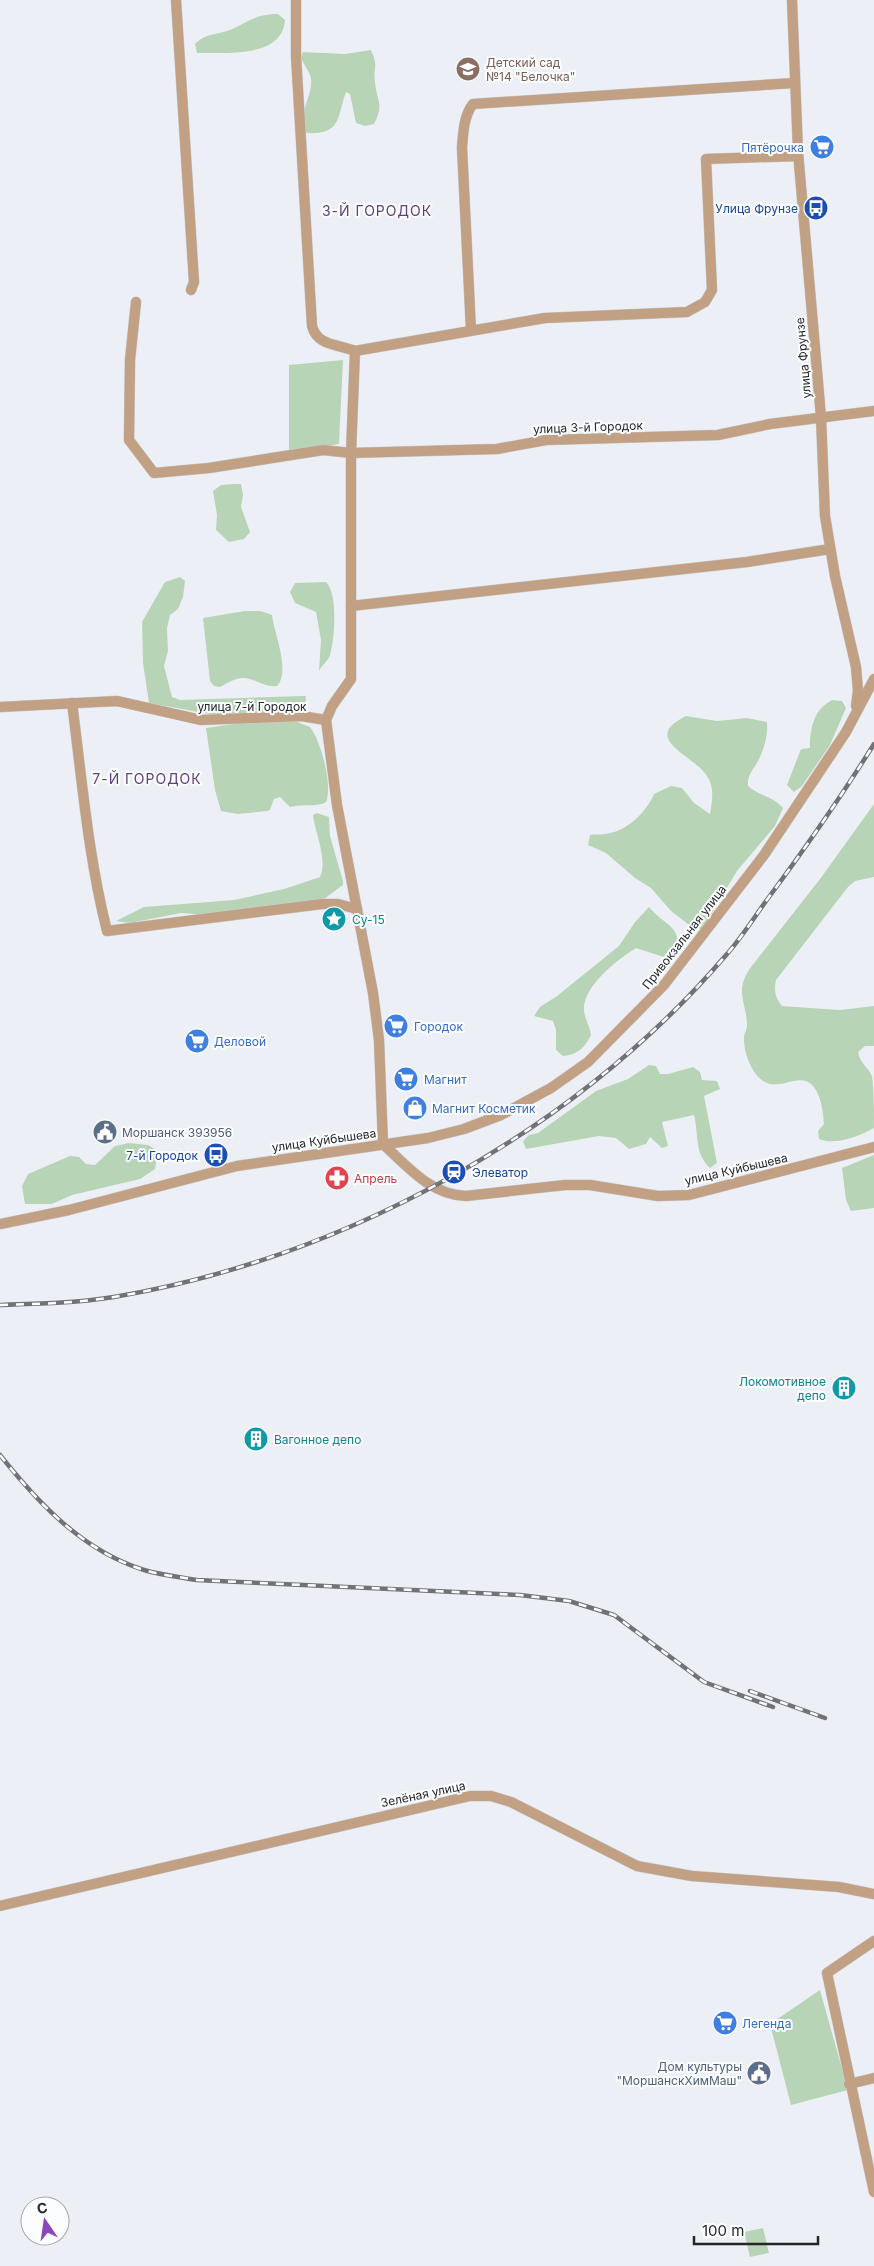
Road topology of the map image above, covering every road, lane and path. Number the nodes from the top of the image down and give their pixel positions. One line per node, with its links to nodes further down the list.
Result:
1 (176, 0): 6 (street)
2 (296, 0): 9 (street)
3 (792, 0): 4 (street, улица Фрунзе)
4 (794, 83): 5 (street, улица Фрунзе); 8 (street)
5 (798, 156): 8 (street); 11 (street, улица Фрунзе)
6 (191, 290)
7 (136, 302): 12 (street, улица 3-й Городок)
8 (472, 330): 9 (street)
9 (355, 350): 12 (street)
10 (874, 411): 11 (street, улица 3-й Городок)
11 (821, 417): 12 (street, улица 3-й Городок); 13 (street, улица Фрунзе)
12 (350, 453): 14 (street)
13 (830, 549): 14 (street); 16 (street, улица Фрунзе)
14 (351, 606): 19 (street)
15 (874, 679): 16 (street, Привокзальная улица)
16 (861, 696): 21 (street, Привокзальная улица)
17 (72, 703): 18 (street, улица 7-й Городок); 19 (street, улица 7-й Городок); 20 (street)
18 (0, 707)
19 (326, 720): 20 (street)
20 (357, 909): 21 (street)
21 (384, 1144): 22 (street, улица Куйбышева); 23 (street, улица Куйбышева)
22 (874, 1147)
23 (0, 1224)
24 (874, 1894): 25 (street, Зелёная улица)
25 (0, 1906)
26 (874, 1941): 28 (street)
27 (874, 2078): 28 (street)
28 (849, 2084): 29 (street)
29 (874, 2192)

